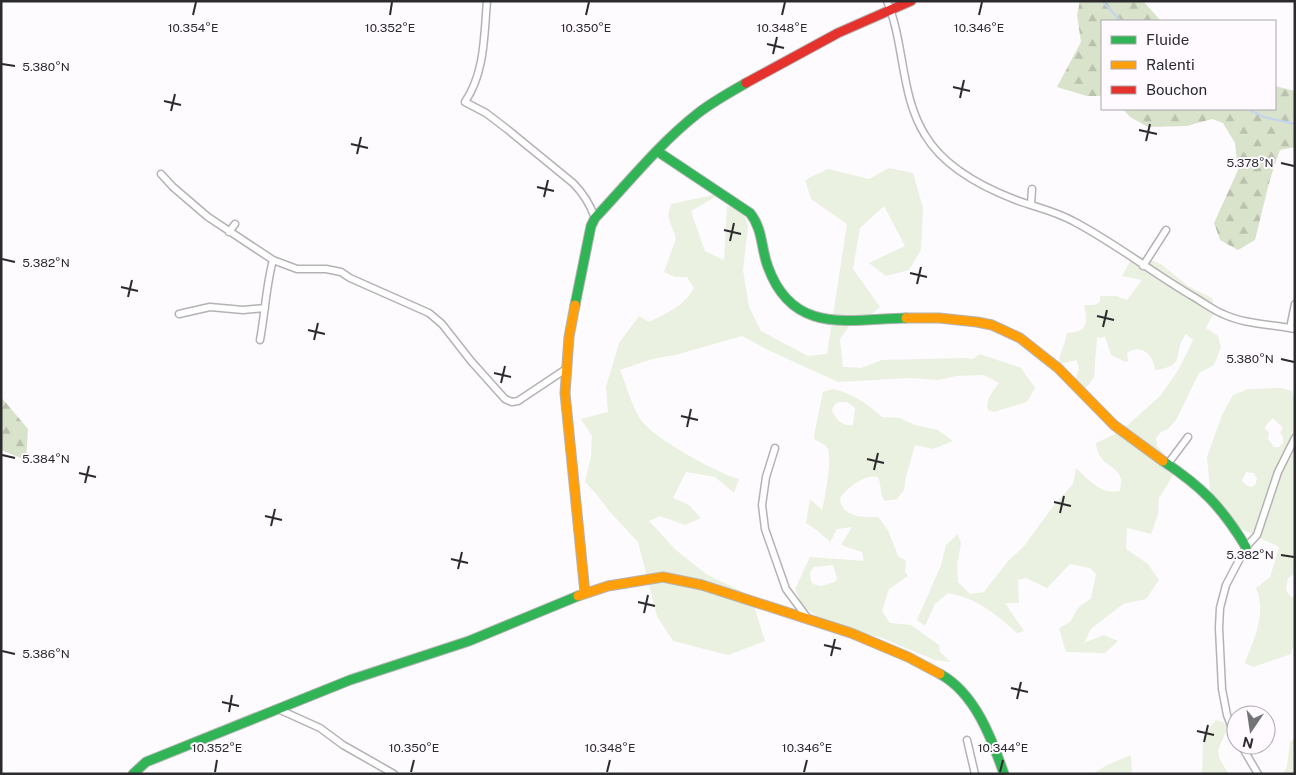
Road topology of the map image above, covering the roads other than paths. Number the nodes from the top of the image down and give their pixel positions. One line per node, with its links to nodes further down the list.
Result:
1 (487, 1): 8 (street)
2 (911, 1): 3 (street)
3 (889, 5): 4 (street); 7 (street)
4 (657, 152): 8 (street); 23 (street)
5 (161, 174): 11 (street)
6 (1032, 189): 7 (street)
7 (1031, 205): 13 (street)
8 (595, 218): 19 (street)
9 (235, 224): 11 (street)
10 (1166, 230): 13 (street)
11 (229, 232): 12 (street)
12 (273, 260): 15 (street); 19 (street)
13 (1143, 266): 17 (street)
14 (1295, 304): 17 (street)
15 (265, 308): 16 (street); 18 (street)
16 (179, 314)
17 (1292, 328)
18 (260, 340)
19 (566, 369): 25 (street)
20 (1188, 437): 23 (street)
21 (1295, 438): 24 (street)
22 (774, 448): 26 (street)
23 (1167, 465): 24 (street)
24 (1246, 547): 28 (street)
25 (585, 594): 26 (street); 27 (street)
26 (809, 620): 34 (street)
27 (278, 709): 31 (street); 32 (street)
28 (1226, 711)
29 (967, 740): 33 (street)
30 (1247, 755): 35 (street)
31 (135, 773)
32 (394, 774)
33 (975, 774)
34 (1004, 774)
35 (1258, 774)

